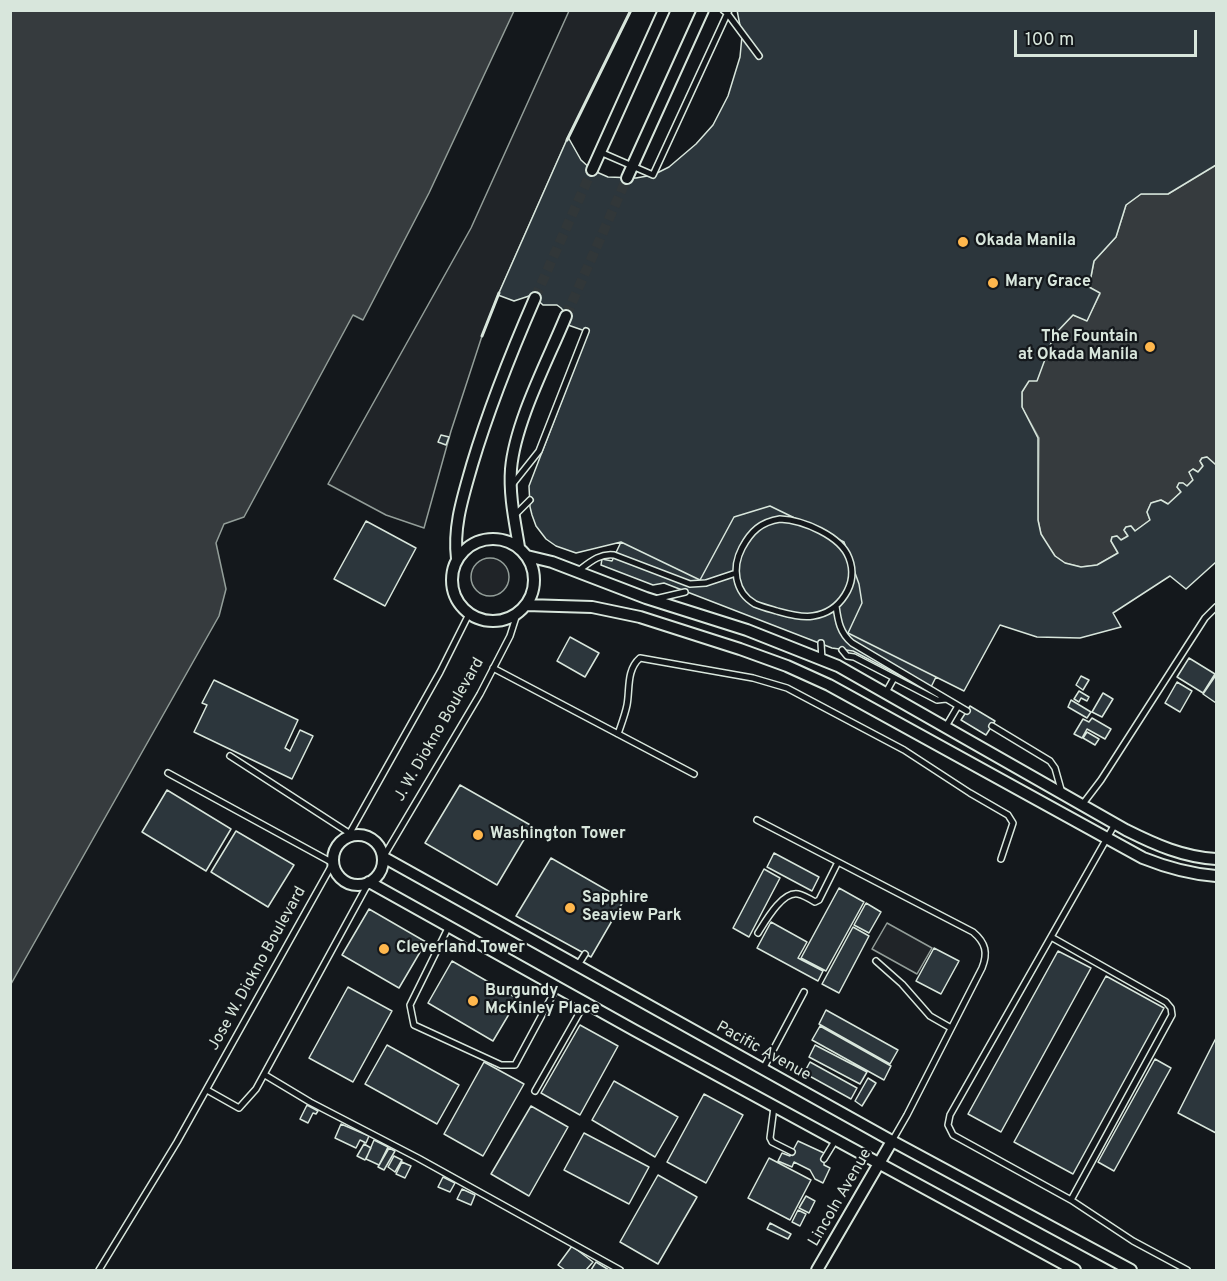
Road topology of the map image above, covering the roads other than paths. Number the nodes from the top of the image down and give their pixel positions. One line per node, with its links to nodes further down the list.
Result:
1 (664, 10): 5 (street)
2 (703, 10): 6 (street)
3 (726, 12): 4 (lane); 6 (lane)
4 (759, 56)
5 (600, 152): 6 (lane); 7 (street)
6 (632, 166): 8 (street)
7 (592, 170)
8 (627, 178)
9 (535, 298): 16 (street)
10 (566, 316): 12 (street)
11 (586, 335): 12 (lane)
12 (511, 486): 14 (street)
13 (530, 500): 14 (lane)
14 (514, 516): 15 (street)
15 (523, 552): 16 (street); 17 (street); 21 (street)
16 (457, 559): 24 (street)
17 (577, 571): 18 (lane); 20 (street)
18 (735, 573): 22 (lane); 22 (lane)
19 (686, 592): 20 (lane)
20 (652, 599): 28 (street)
21 (526, 605): 25 (street); 46 (street)
22 (836, 606): 32 (lane)
23 (1216, 607): 42 (lane)
24 (469, 614): 25 (street); 45 (lane, J. W. Diokno Boulevard)
25 (517, 614): 29 (lane, J. W. Diokno Boulevard)
26 (821, 643): 28 (lane)
27 (842, 650): 30 (lane)
28 (822, 660): 31 (street)
29 (493, 668): 37 (lane); 47 (lane, J. W. Diokno Boulevard)
30 (894, 678): 31 (lane); 32 (lane)
31 (885, 694): 36 (street)
32 (946, 699): 33 (lane)
33 (958, 706): 34 (lane); 36 (lane)
34 (967, 711)
35 (992, 726): 41 (lane)
36 (944, 728): 41 (street)
37 (618, 734): 40 (lane); 48 (lane)
38 (230, 756): 45 (lane)
39 (168, 773): 50 (lane)
40 (694, 774)
41 (1063, 795): 42 (street)
42 (1082, 805): 44 (street)
43 (757, 820): 51 (lane)
44 (1115, 824): 46 (lane); 49 (street)
45 (348, 835): 47 (street); 50 (street)
46 (1107, 838): 52 (street); 56 (lane)
47 (383, 857): 53 (street); 59 (street, Pacific Avenue)
48 (1001, 859)
49 (1216, 859)
50 (333, 862): 53 (street); 66 (lane, Jose W. Diokno Boulevard)
51 (838, 862): 55 (lane); 63 (lane)
52 (1216, 876)
53 (369, 882): 54 (street); 65 (lane)
54 (449, 926): 60 (street); 60 (lane)
55 (758, 933)
56 (1051, 937): 74 (lane); 74 (lane)
57 (585, 954): 59 (lane)
58 (876, 961): 63 (lane)
59 (578, 967): 64 (street, Pacific Avenue)
60 (557, 987): 62 (street)
61 (804, 992): 64 (lane)
62 (585, 1003): 67 (lane); 68 (street)
63 (951, 1028): 70 (lane)
64 (763, 1069): 70 (street, Pacific Avenue)
65 (265, 1075): 66 (lane); 76 (lane)
66 (207, 1090): 75 (lane, Jose W. Diokno Boulevard)
67 (535, 1091)
68 (774, 1107): 69 (street); 71 (lane)
69 (835, 1141): 72 (lane); 73 (street)
70 (892, 1141): 73 (street, Lincoln Avenue); 79 (street, Pacific Avenue)
71 (792, 1152)
72 (824, 1159)
73 (878, 1164): 77 (street, Lincoln Avenue); 78 (street)
74 (1071, 1200): 80 (lane)
75 (99, 1270)
76 (620, 1270)
77 (817, 1270)
78 (1075, 1270)
79 (1131, 1270)
80 (1187, 1270)

